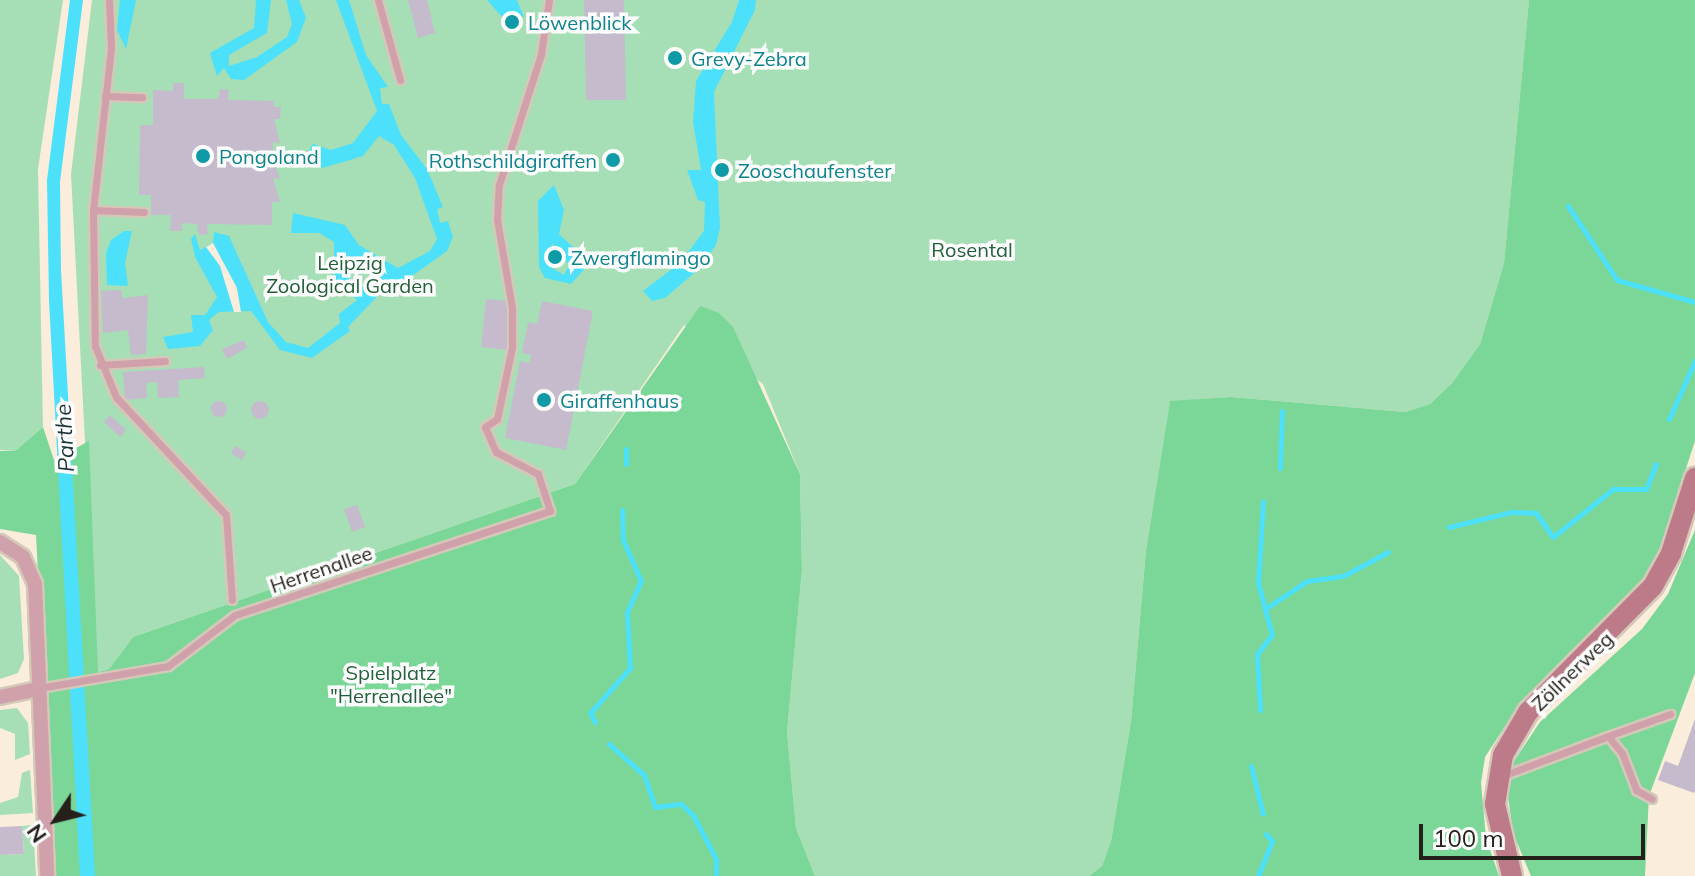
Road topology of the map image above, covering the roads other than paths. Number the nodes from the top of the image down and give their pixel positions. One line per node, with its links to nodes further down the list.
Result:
1 (109, 0): 5 (lane)
2 (378, 0): 4 (lane)
3 (549, 0): 11 (lane)
4 (400, 80)
5 (105, 96): 6 (lane); 7 (lane)
6 (142, 97)
7 (93, 210): 8 (lane); 10 (lane)
8 (144, 212)
9 (165, 361): 10 (lane)
10 (100, 365): 15 (lane)
11 (485, 427): 12 (lane); 16 (lane, Herrenallee)
12 (473, 430)
13 (1695, 478): 20 (main road, Zöllnerweg)
14 (1, 542): 16 (street)
15 (232, 600)
16 (37, 689): 17 (street); 22 (street)
17 (0, 697)
18 (1670, 714): 19 (lane)
19 (1608, 736): 20 (lane); 21 (lane)
20 (1495, 779): 23 (main road, Zöllnerweg)
21 (1652, 799)
22 (47, 876)
23 (1512, 876)

